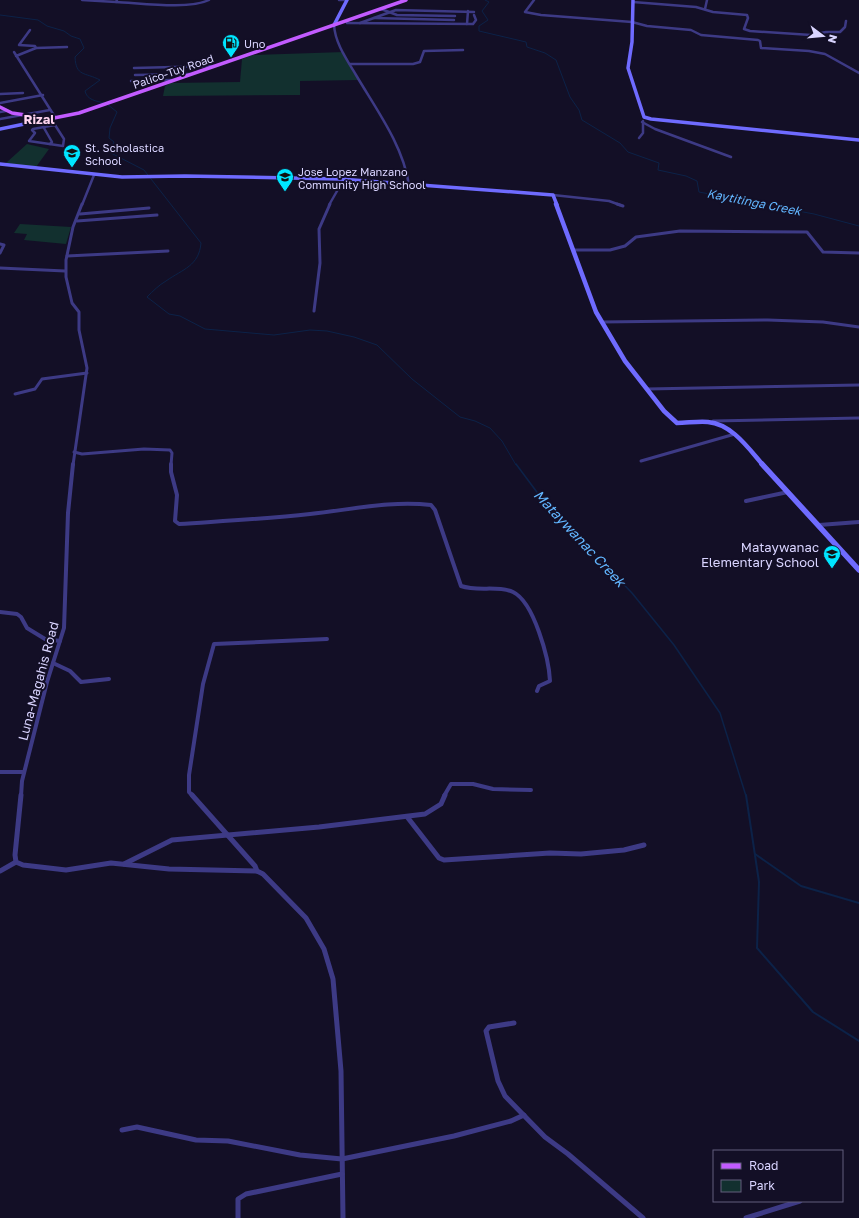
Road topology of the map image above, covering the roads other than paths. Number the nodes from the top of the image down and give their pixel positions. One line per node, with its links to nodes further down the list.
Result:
1 (82, 0): 8 (street)
2 (208, 0): 8 (street)
3 (339, 0): 4 (street)
4 (346, 0): 21 (street)
5 (406, 0): 10 (main road, Palico-Tuy Road)
6 (534, 0): 19 (street)
7 (707, 0): 11 (street)
8 (117, 1)
9 (633, 1): 11 (street); 19 (street)
10 (381, 9): 13 (street); 21 (main road, Palico-Tuy Road)
11 (705, 9): 18 (street)
12 (455, 11): 13 (street); 14 (street); 15 (street)
13 (390, 12): 15 (street); 16 (street)
14 (468, 12): 24 (street); 24 (street)
15 (455, 16): 17 (street)
16 (374, 18): 17 (street); 22 (street)
17 (454, 20): 23 (street)
18 (846, 21)
19 (632, 22): 38 (street); 55 (street)
20 (347, 23): 22 (street)
21 (334, 24): 35 (street); 36 (main road, Palico-Tuy Road)
22 (356, 24): 23 (street)
23 (454, 24): 24 (street)
24 (467, 24)
25 (30, 30): 26 (street)
26 (24, 45): 27 (street); 33 (street)
27 (33, 46): 29 (street); 30 (street)
28 (67, 47): 29 (street)
29 (36, 48): 30 (street)
30 (31, 50): 33 (street)
31 (463, 50): 35 (street)
32 (14, 52): 34 (street)
33 (22, 53): 34 (street)
34 (16, 56): 46 (street)
35 (350, 64): 69 (street)
36 (215, 66): 37 (street); 39 (main road, Palico-Tuy Road)
37 (134, 68)
38 (859, 73)
39 (192, 74): 40 (street); 41 (main road, Palico-Tuy Road)
40 (135, 75)
41 (174, 80): 42 (street); 54 (main road, Palico-Tuy Road)
42 (131, 81)
43 (23, 93): 45 (street)
44 (0, 94): 45 (street)
45 (10, 94): 47 (street)
46 (43, 95): 47 (street); 50 (street)
47 (18, 100): 48 (street)
48 (0, 103)
49 (0, 106): 51 (main road)
50 (50, 110): 53 (street); 54 (street)
51 (6, 111): 52 (street); 53 (main road)
52 (0, 112)
53 (22, 116): 56 (street); 57 (main road); 58 (main road)
54 (57, 117): 57 (main road, Palico-Tuy Road)
55 (644, 117): 59 (street); 63 (street)
56 (0, 119)
57 (40, 119): 58 (main road); 60 (street); 61 (street)
58 (34, 120): 61 (street)
59 (642, 122): 62 (street); 65 (street)
60 (44, 127): 64 (street); 64 (street); 64 (street)
61 (0, 129)
62 (639, 138)
63 (859, 140)
64 (50, 144)
65 (731, 157)
66 (0, 164): 67 (street)
67 (94, 175): 68 (street); 73 (street, Luna-Magahis Road)
68 (344, 179): 69 (street); 84 (street)
69 (409, 185): 70 (street)
70 (553, 195): 71 (street); 77 (street)
71 (623, 206)
72 (149, 208): 73 (street)
73 (80, 214): 75 (street, Luna-Magahis Road)
74 (157, 215): 75 (street)
75 (76, 221): 81 (street, Luna-Magahis Road)
76 (0, 244): 79 (street)
77 (574, 250): 80 (street); 85 (street)
78 (168, 251): 81 (street)
79 (0, 253)
80 (859, 253)
81 (66, 256): 83 (street, Luna-Magahis Road)
82 (0, 268): 83 (street)
83 (65, 270): 87 (street, Luna-Magahis Road)
84 (314, 311)
85 (602, 322): 86 (street); 89 (street)
86 (859, 327)
87 (87, 373): 90 (street); 94 (street, Luna-Magahis Road)
88 (859, 386): 89 (street)
89 (647, 389): 92 (street)
90 (15, 394)
91 (859, 418): 92 (street)
92 (713, 421): 93 (street)
93 (735, 434): 95 (street); 96 (street)
94 (74, 452): 103 (street, Luna-Magahis Road); 106 (street)
95 (641, 461)
96 (788, 492): 97 (street); 99 (street)
97 (746, 501)
98 (859, 522): 99 (street)
99 (819, 525): 100 (street)
100 (859, 570)
101 (0, 612): 103 (street)
102 (327, 639): 111 (street)
103 (60, 641): 104 (street, Luna-Magahis Road)
104 (53, 663): 105 (street); 108 (street, Luna-Magahis Road)
105 (109, 679)
106 (537, 690)
107 (0, 772): 108 (street)
108 (24, 772): 113 (street, Luna-Magahis Road)
109 (531, 790): 110 (street)
110 (408, 818): 111 (street); 112 (street)
111 (226, 834): 114 (street); 116 (street)
112 (644, 845)
113 (16, 862): 114 (street); 115 (street)
114 (124, 865): 116 (street)
115 (0, 871)
116 (257, 871): 120 (street)
117 (514, 1023): 118 (street)
118 (524, 1115): 120 (street); 125 (street)
119 (122, 1130): 120 (street)
120 (342, 1159): 121 (street)
121 (342, 1174): 123 (street); 124 (street)
122 (797, 1202): 126 (street)
123 (238, 1218)
124 (343, 1218)
125 (644, 1218)
126 (746, 1218)

